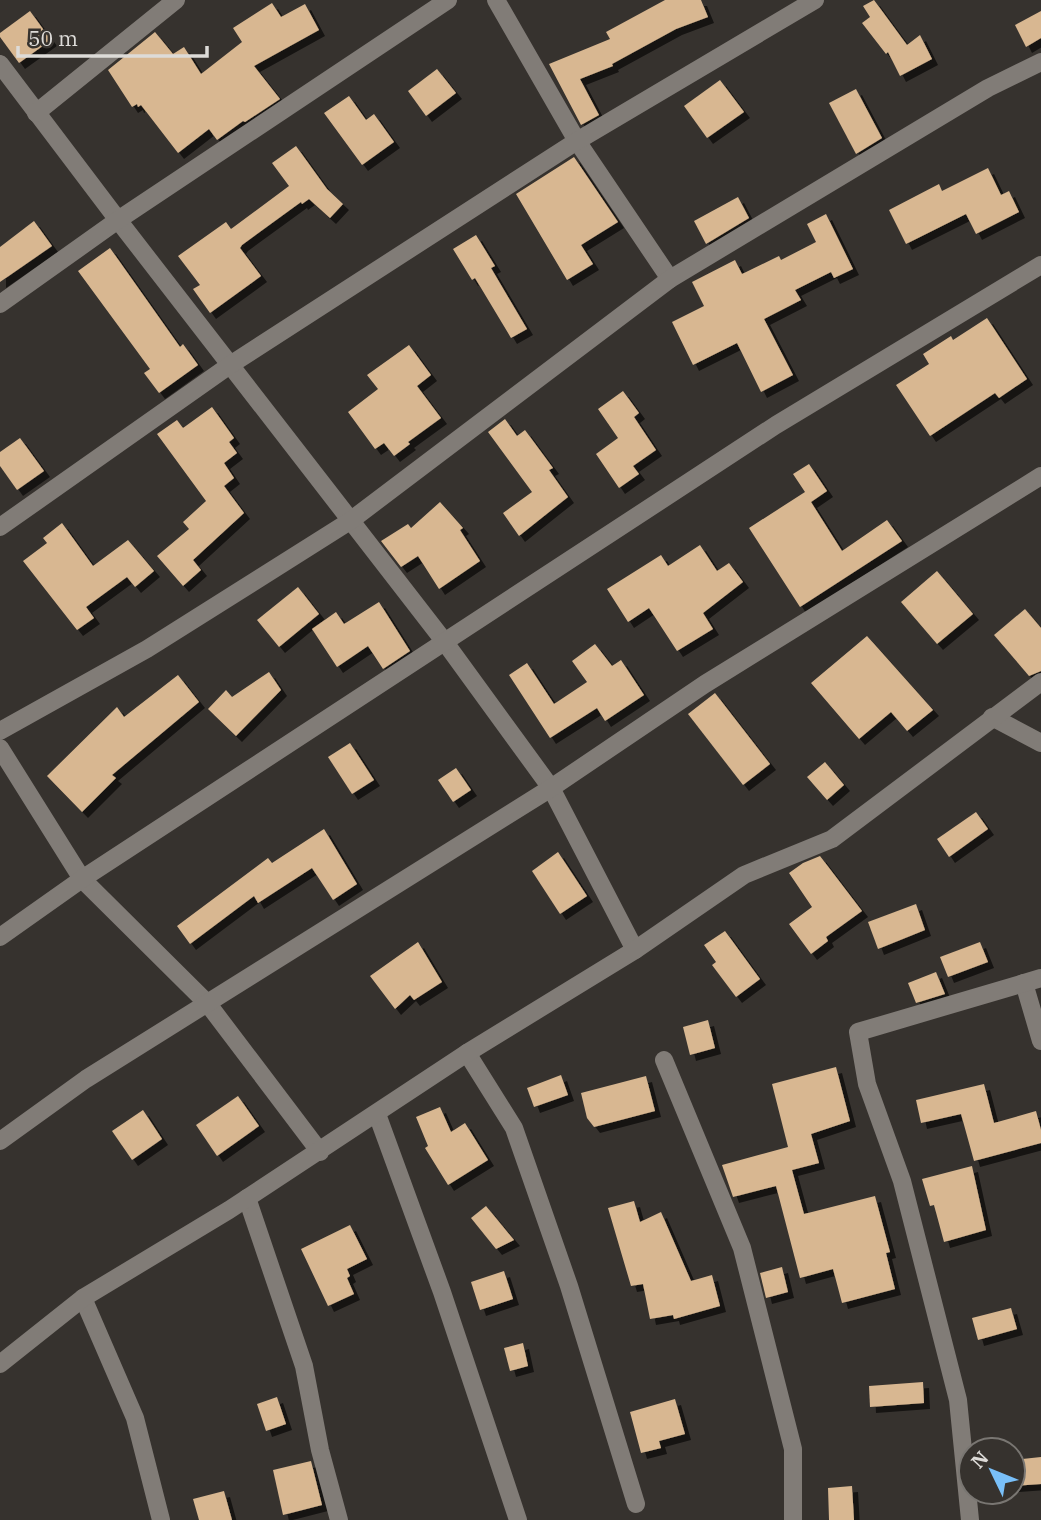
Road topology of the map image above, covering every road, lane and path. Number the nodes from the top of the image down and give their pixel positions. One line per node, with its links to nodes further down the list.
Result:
1 (176, 0): 7 (street)
2 (448, 0): 9 (street)
3 (496, 0): 8 (street)
4 (815, 0): 8 (street)
5 (1041, 62): 11 (street)
6 (0, 64): 7 (street)
7 (36, 113): 9 (street)
8 (577, 141): 11 (street); 13 (street)
9 (118, 220): 12 (street); 13 (street)
10 (1041, 265): 17 (street)
11 (670, 279): 15 (street)
12 (0, 304)
13 (230, 365): 15 (street); 16 (street)
14 (1041, 476): 23 (street)
15 (350, 521): 17 (street); 20 (street)
16 (0, 527)
17 (444, 641): 23 (street); 24 (street)
18 (1041, 682): 19 (street)
19 (992, 717): 21 (street); 26 (street)
20 (0, 731)
21 (1041, 743)
22 (0, 748): 24 (street)
23 (551, 788): 26 (street); 28 (street)
24 (82, 879): 25 (street); 28 (street)
25 (0, 937)
26 (635, 950): 30 (street)
27 (1032, 980): 29 (street); 43 (street)
28 (208, 1004): 33 (street); 34 (street)
29 (1041, 1041)
30 (467, 1053): 32 (street); 38 (street)
31 (664, 1060): 42 (street)
32 (377, 1114): 34 (street); 41 (street)
33 (0, 1141)
34 (320, 1152): 35 (street)
35 (247, 1198): 36 (street); 40 (street)
36 (83, 1298): 37 (street); 39 (street)
37 (0, 1364)
38 (636, 1504)
39 (161, 1520)
40 (339, 1520)
41 (518, 1520)
42 (793, 1520)
43 (970, 1520)

